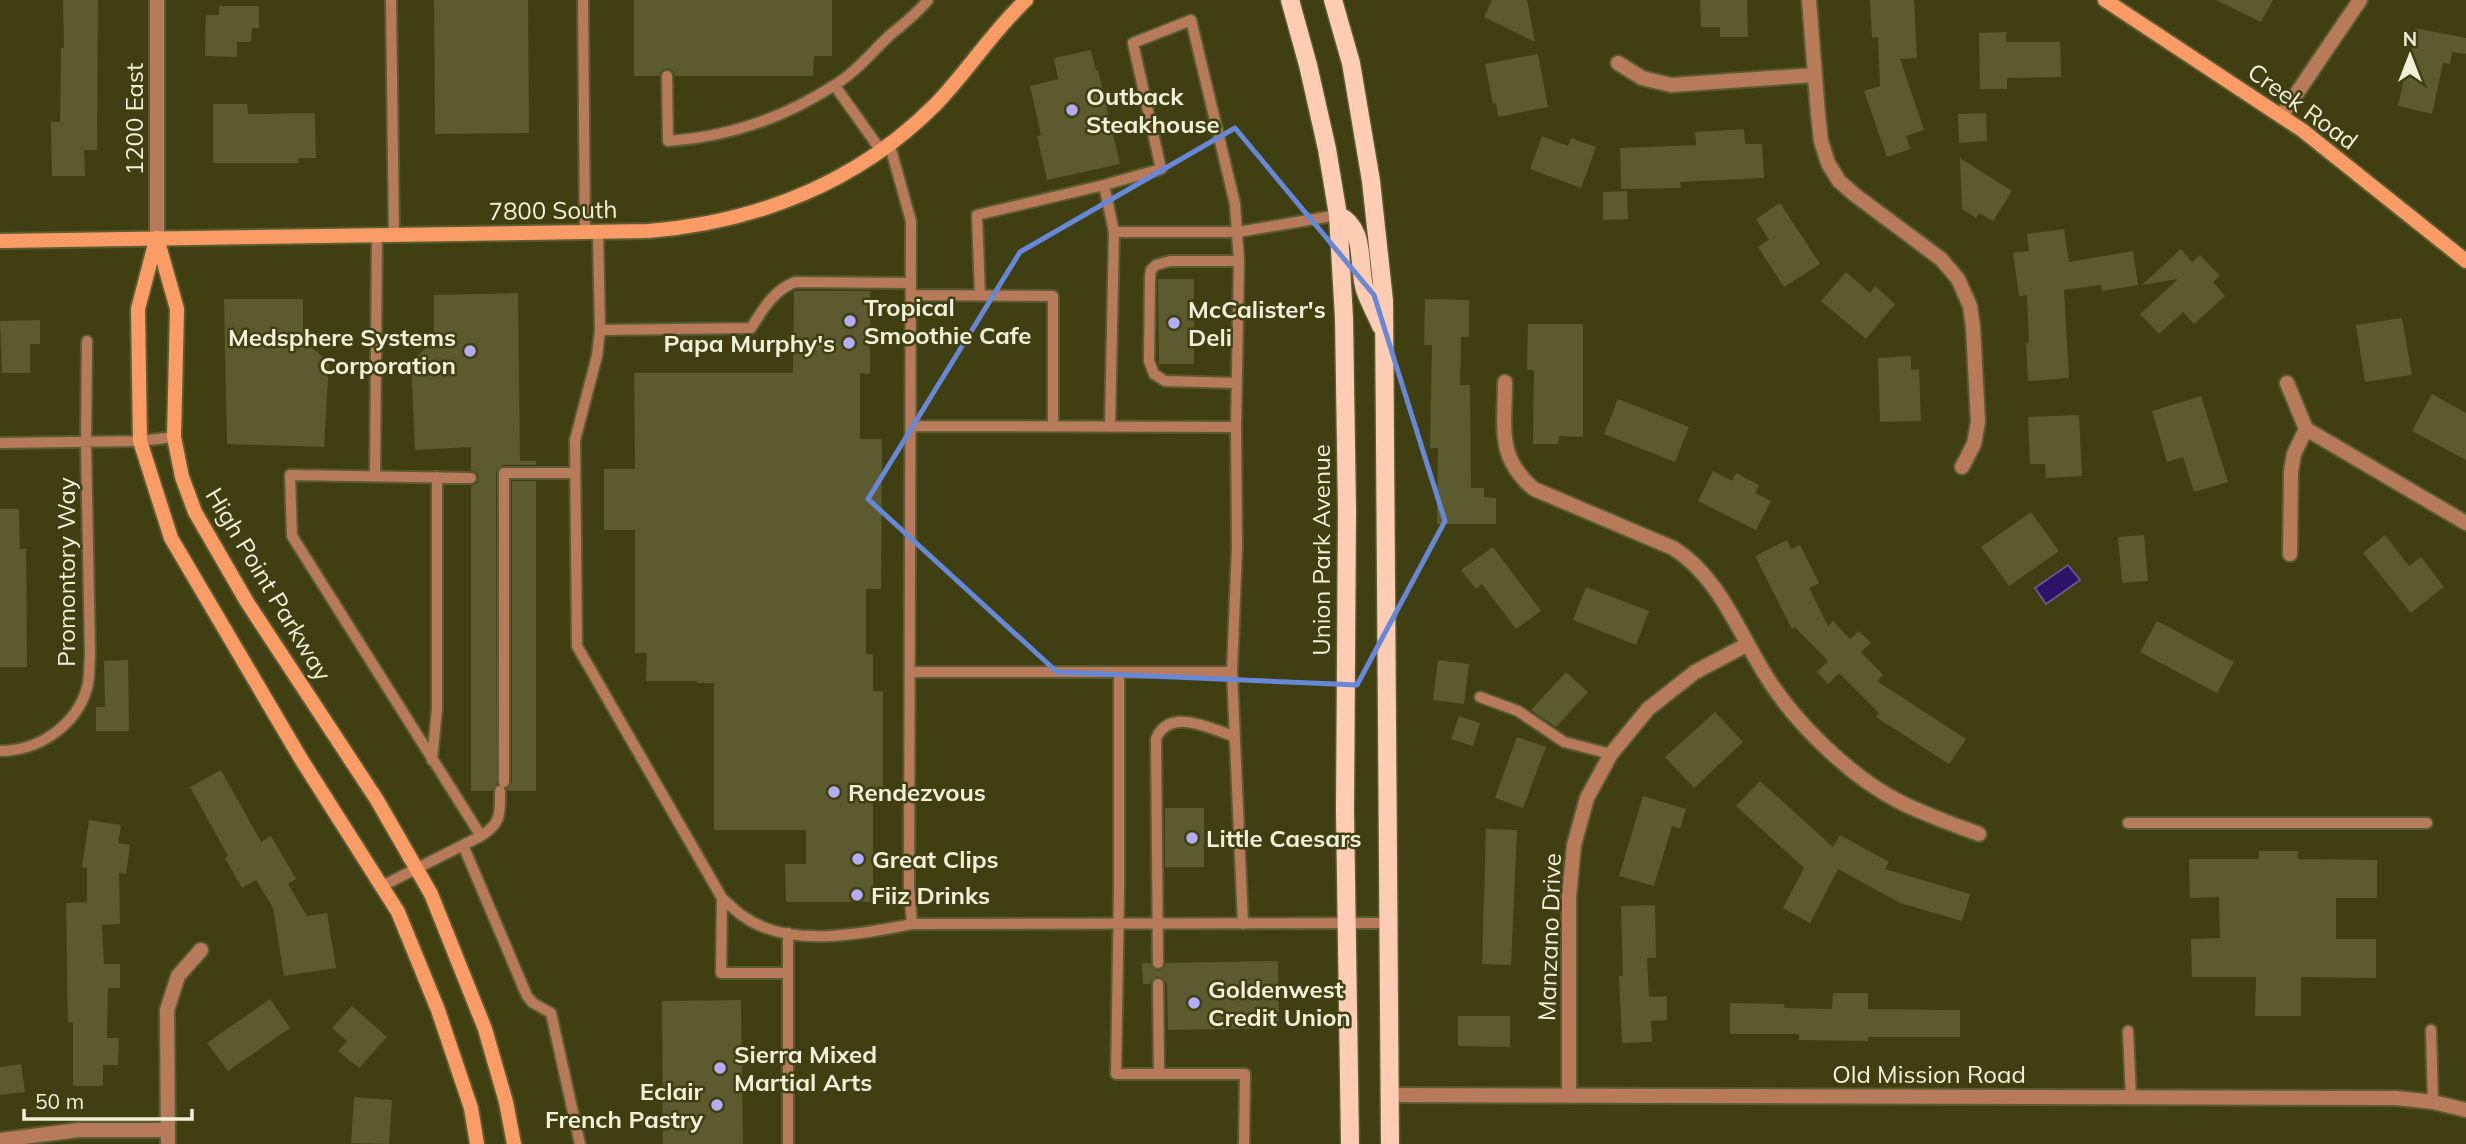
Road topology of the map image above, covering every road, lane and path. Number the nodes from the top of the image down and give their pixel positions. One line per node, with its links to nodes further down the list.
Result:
1 (157, 0): 24 (street, 1200 East)
2 (391, 0): 23 (lane)
3 (583, 0): 19 (lane)
4 (928, 0): 14 (lane)
5 (1026, 0): 16 (street, 7800 South)
6 (1290, 0): 18 (main road, Union Park Avenue)
7 (1333, 0): 32 (main road)
8 (1809, 0): 12 (street)
9 (2105, 0): 15 (street, Creek Road)
10 (2360, 0): 15 (street)
11 (1618, 63): 12 (street)
12 (1814, 75): 46 (street)
13 (667, 76): 14 (lane)
14 (835, 86): 16 (lane)
15 (2282, 115): 27 (street, Creek Road)
16 (886, 149): 19 (street, 7800 South); 28 (lane)
17 (1104, 185): 20 (lane); 21 (lane); 30 (lane)
18 (1338, 215): 21 (lane); 32 (main road); 72 (main road, Union Park Avenue)
19 (592, 232): 23 (street, 7800 South); 31 (lane)
20 (1114, 232): 21 (lane); 39 (lane)
21 (1238, 232): 26 (lane)
22 (377, 235): 23 (street, 7800 South); 24 (street, 7800 South); 48 (lane)
23 (394, 235)
24 (157, 238): 25 (street, 7800 South); 42 (street, High Point Parkway); 43 (street)
25 (0, 241)
26 (1239, 261): 35 (lane); 35 (lane)
27 (2466, 261)
28 (911, 283): 29 (lane); 31 (lane)
29 (911, 295): 30 (lane); 37 (lane)
30 (980, 295): 38 (lane)
31 (600, 330): 47 (lane)
32 (1385, 336): 73 (main road)
33 (88, 341): 45 (lane, Promontory Way)
34 (1505, 382): 53 (street)
35 (1237, 383): 40 (lane)
36 (2287, 383): 41 (street)
37 (911, 426): 38 (lane); 54 (lane)
38 (1053, 426): 39 (lane)
39 (1110, 427): 40 (lane)
40 (1236, 427): 56 (lane)
41 (2306, 429): 51 (street); 52 (street)
42 (174, 437): 43 (lane); 67 (street, High Point Parkway)
43 (140, 441): 45 (lane); 68 (street)
44 (0, 443): 45 (lane)
45 (86, 443): 59 (lane, Promontory Way)
46 (1962, 467)
47 (575, 473): 65 (lane); 69 (lane)
48 (375, 476): 49 (lane); 61 (lane)
49 (437, 477): 50 (lane); 61 (lane)
50 (471, 478)
51 (2466, 523)
52 (2290, 554)
53 (1748, 644): 60 (street, Manzano Drive); 64 (street)
54 (910, 672): 55 (lane); 74 (lane)
55 (1119, 672): 56 (lane); 70 (lane)
56 (1232, 672): 58 (lane)
57 (1480, 697): 60 (lane)
58 (1233, 736): 71 (lane); 75 (lane)
59 (0, 751)
60 (1611, 754): 85 (street, Manzano Drive)
61 (432, 760): 65 (lane)
62 (2128, 823): 63 (lane)
63 (2427, 823)
64 (1979, 834)
65 (481, 836): 66 (lane)
66 (463, 845): 67 (lane); 93 (lane)
67 (416, 867): 68 (lane); 92 (street, High Point Parkway)
68 (382, 886): 91 (street)
69 (722, 898): 76 (lane); 79 (lane)
70 (1117, 923): 71 (lane); 74 (lane); 83 (lane)
71 (1158, 923): 75 (lane); 78 (lane)
72 (1346, 923): 73 (lane); 75 (lane); 96 (main road, Union Park Avenue)
73 (1388, 923): 84 (main road)
74 (912, 924): 76 (lane)
75 (1242, 924)
76 (788, 933): 79 (lane)
77 (201, 950): 89 (street)
78 (1158, 963)
79 (788, 973): 94 (lane)
80 (1158, 984): 83 (lane)
81 (2431, 1030): 87 (lane)
82 (2128, 1031): 86 (lane)
83 (1159, 1074): 95 (lane)
84 (1390, 1095): 85 (street, Old Mission Road); 97 (main road)
85 (1569, 1096): 86 (street, Old Mission Road)
86 (2131, 1098): 87 (street, Old Mission Road)
87 (2432, 1102): 88 (street, Old Mission Road)
88 (2466, 1110)
89 (168, 1137): 90 (street)
90 (0, 1140)
91 (477, 1144)
92 (514, 1144)
93 (580, 1144)
94 (788, 1144)
95 (1244, 1144)
96 (1350, 1144)
97 (1390, 1144)

